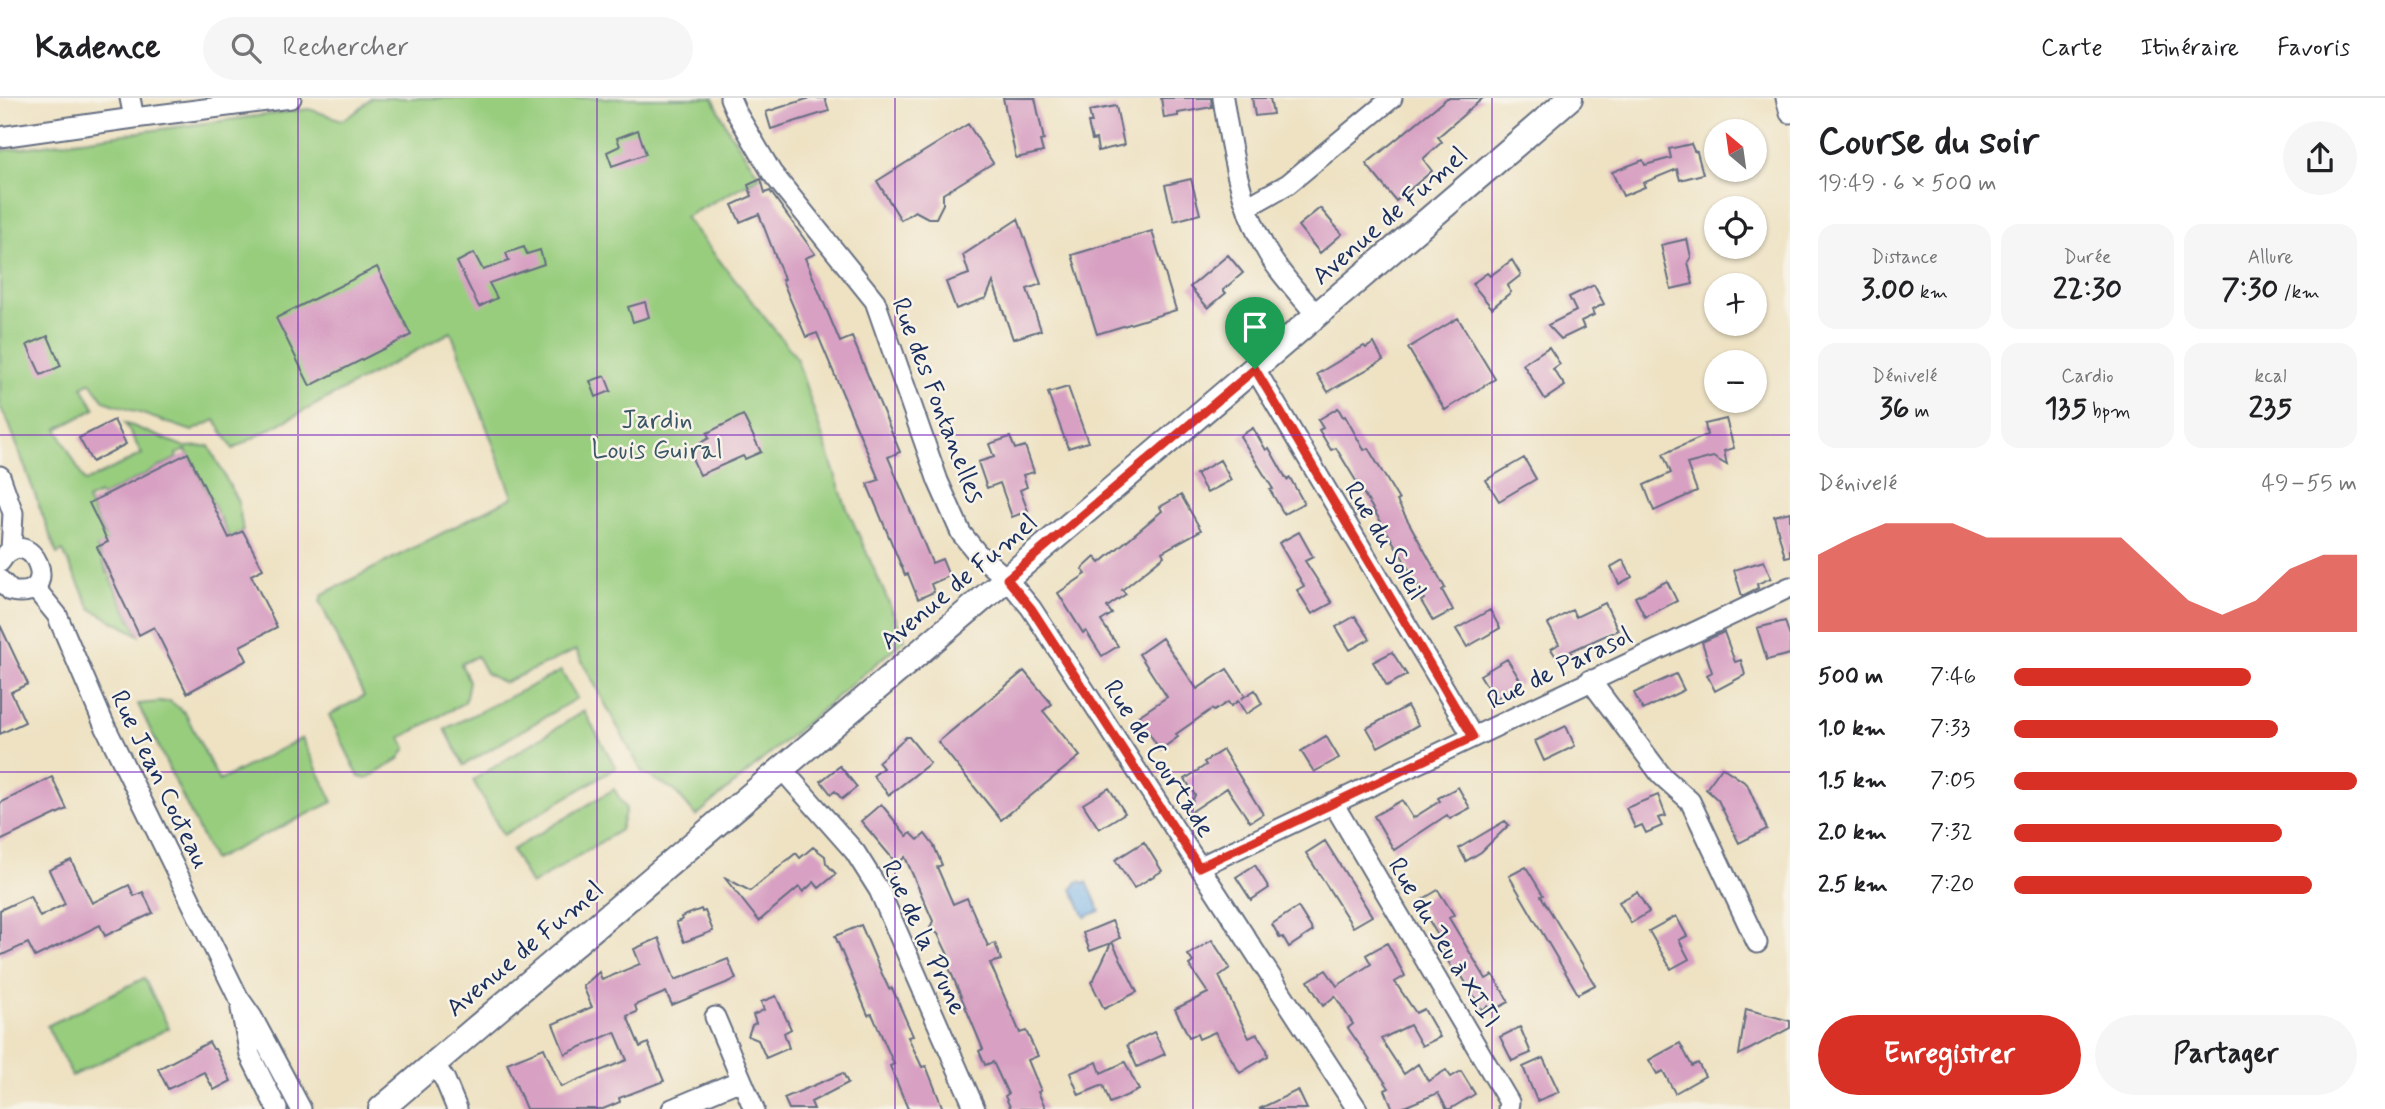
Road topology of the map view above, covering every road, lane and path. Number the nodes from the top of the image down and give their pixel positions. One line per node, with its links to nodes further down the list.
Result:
1 (130, 98): 9 (street)
2 (291, 98): 9 (street)
3 (730, 98): 16 (street, Rue des Fontanelles)
4 (1223, 98): 11 (street)
5 (1392, 98): 11 (street)
6 (1570, 98): 12 (main road, Avenue de Fumel)
7 (1786, 98): 8 (street)
8 (1790, 113)
9 (134, 118): 10 (street)
10 (0, 137)
11 (1247, 207): 12 (street)
12 (1317, 316): 13 (main road, Avenue de Fumel)
13 (1255, 369): 16 (main road, Avenue de Fumel); 21 (street, Rue du Soleil)
14 (0, 476): 15 (street)
15 (5, 557): 19 (street)
16 (1007, 579): 22 (main road, Avenue de Fumel); 24 (street, Rue de Courtade)
17 (0, 580): 19 (street)
18 (1790, 587): 20 (street, Rue de Parasol)
19 (32, 589): 26 (street, Rue Jean Cocteau)
20 (1590, 680): 21 (street, Rue de Parasol); 25 (street)
21 (1473, 737): 23 (street, Rue de Parasol)
22 (781, 768): 28 (main road, Avenue de Fumel); 36 (street, Rue de la Prune)
23 (1333, 803): 24 (street, Rue de Parasol); 38 (street, Rue du Jeu à XIII)
24 (1199, 867): 37 (street, Rue de Courtade)
25 (1757, 943)
26 (238, 997): 30 (street, Rue Jean Cocteau); 31 (street, Rue Jean Cocteau)
27 (715, 1017): 29 (street)
28 (434, 1064): 32 (main road, Avenue de Fumel); 33 (street)
29 (741, 1080): 34 (street); 35 (street)
30 (277, 1109)
31 (301, 1109)
32 (382, 1109)
33 (457, 1109)
34 (672, 1109)
35 (754, 1109)
36 (975, 1109)
37 (1357, 1109)
38 (1508, 1109)

